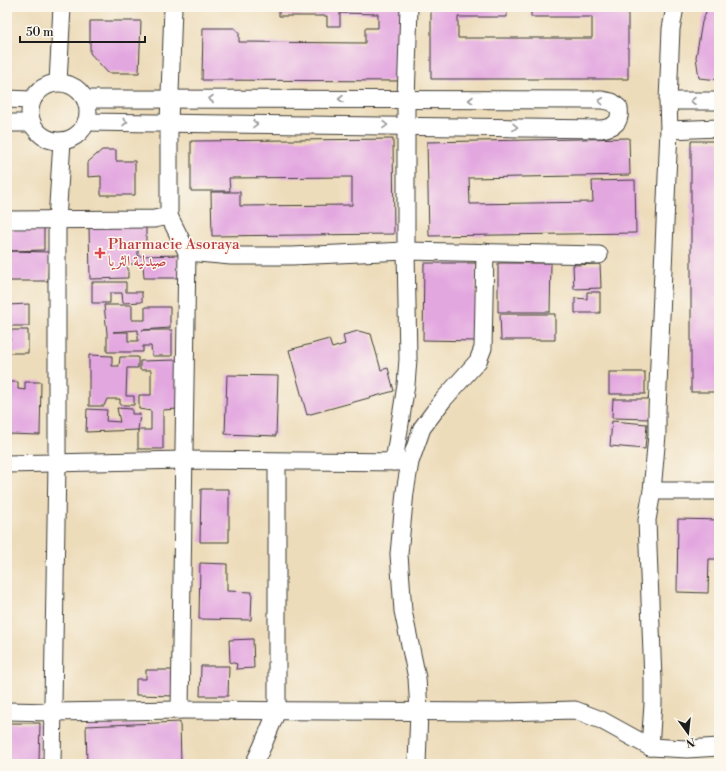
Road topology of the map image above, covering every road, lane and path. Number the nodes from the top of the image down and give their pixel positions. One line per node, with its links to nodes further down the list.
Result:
1 (62, 7): 5 (street)
2 (173, 7): 8 (street)
3 (409, 7): 10 (street)
4 (675, 7): 11 (street)
5 (58, 82): 7 (street); 9 (street)
6 (7, 99): 9 (street)
7 (85, 99): 8 (street); 13 (street)
8 (170, 99): 10 (street, one-way to 8); 16 (street)
9 (31, 100): 15 (street)
10 (406, 100): 17 (street); 17 (street, one-way to 10)
11 (668, 101): 12 (street, one-way to 11); 19 (street)
12 (719, 101)
13 (86, 122): 16 (street, one-way to 16); 20 (street)
14 (7, 123): 15 (street)
15 (32, 123): 20 (street)
16 (169, 123): 17 (street, one-way to 17); 21 (street)
17 (407, 126): 24 (street)
18 (719, 128): 19 (street)
19 (669, 130): 33 (street)
20 (62, 141): 23 (street)
21 (169, 216): 23 (street); 25 (street)
22 (7, 220): 23 (street)
23 (57, 221): 32 (street)
24 (406, 251): 25 (street); 26 (street); 30 (street)
25 (187, 252): 28 (street)
26 (485, 252): 27 (street); 30 (street)
27 (599, 255)
28 (184, 460): 29 (street); 32 (street); 35 (street)
29 (276, 462): 30 (street); 37 (street)
30 (402, 462): 38 (street)
31 (7, 464): 32 (street)
32 (57, 464): 39 (street)
33 (652, 491): 34 (street); 40 (street)
34 (719, 491)
35 (180, 710): 37 (street); 39 (street)
36 (7, 711): 39 (street)
37 (277, 711): 38 (street); 43 (street)
38 (418, 711): 40 (street); 44 (street)
39 (52, 712): 42 (street)
40 (650, 747): 41 (street)
41 (719, 747)
42 (52, 764)
43 (254, 764)
44 (418, 764)

